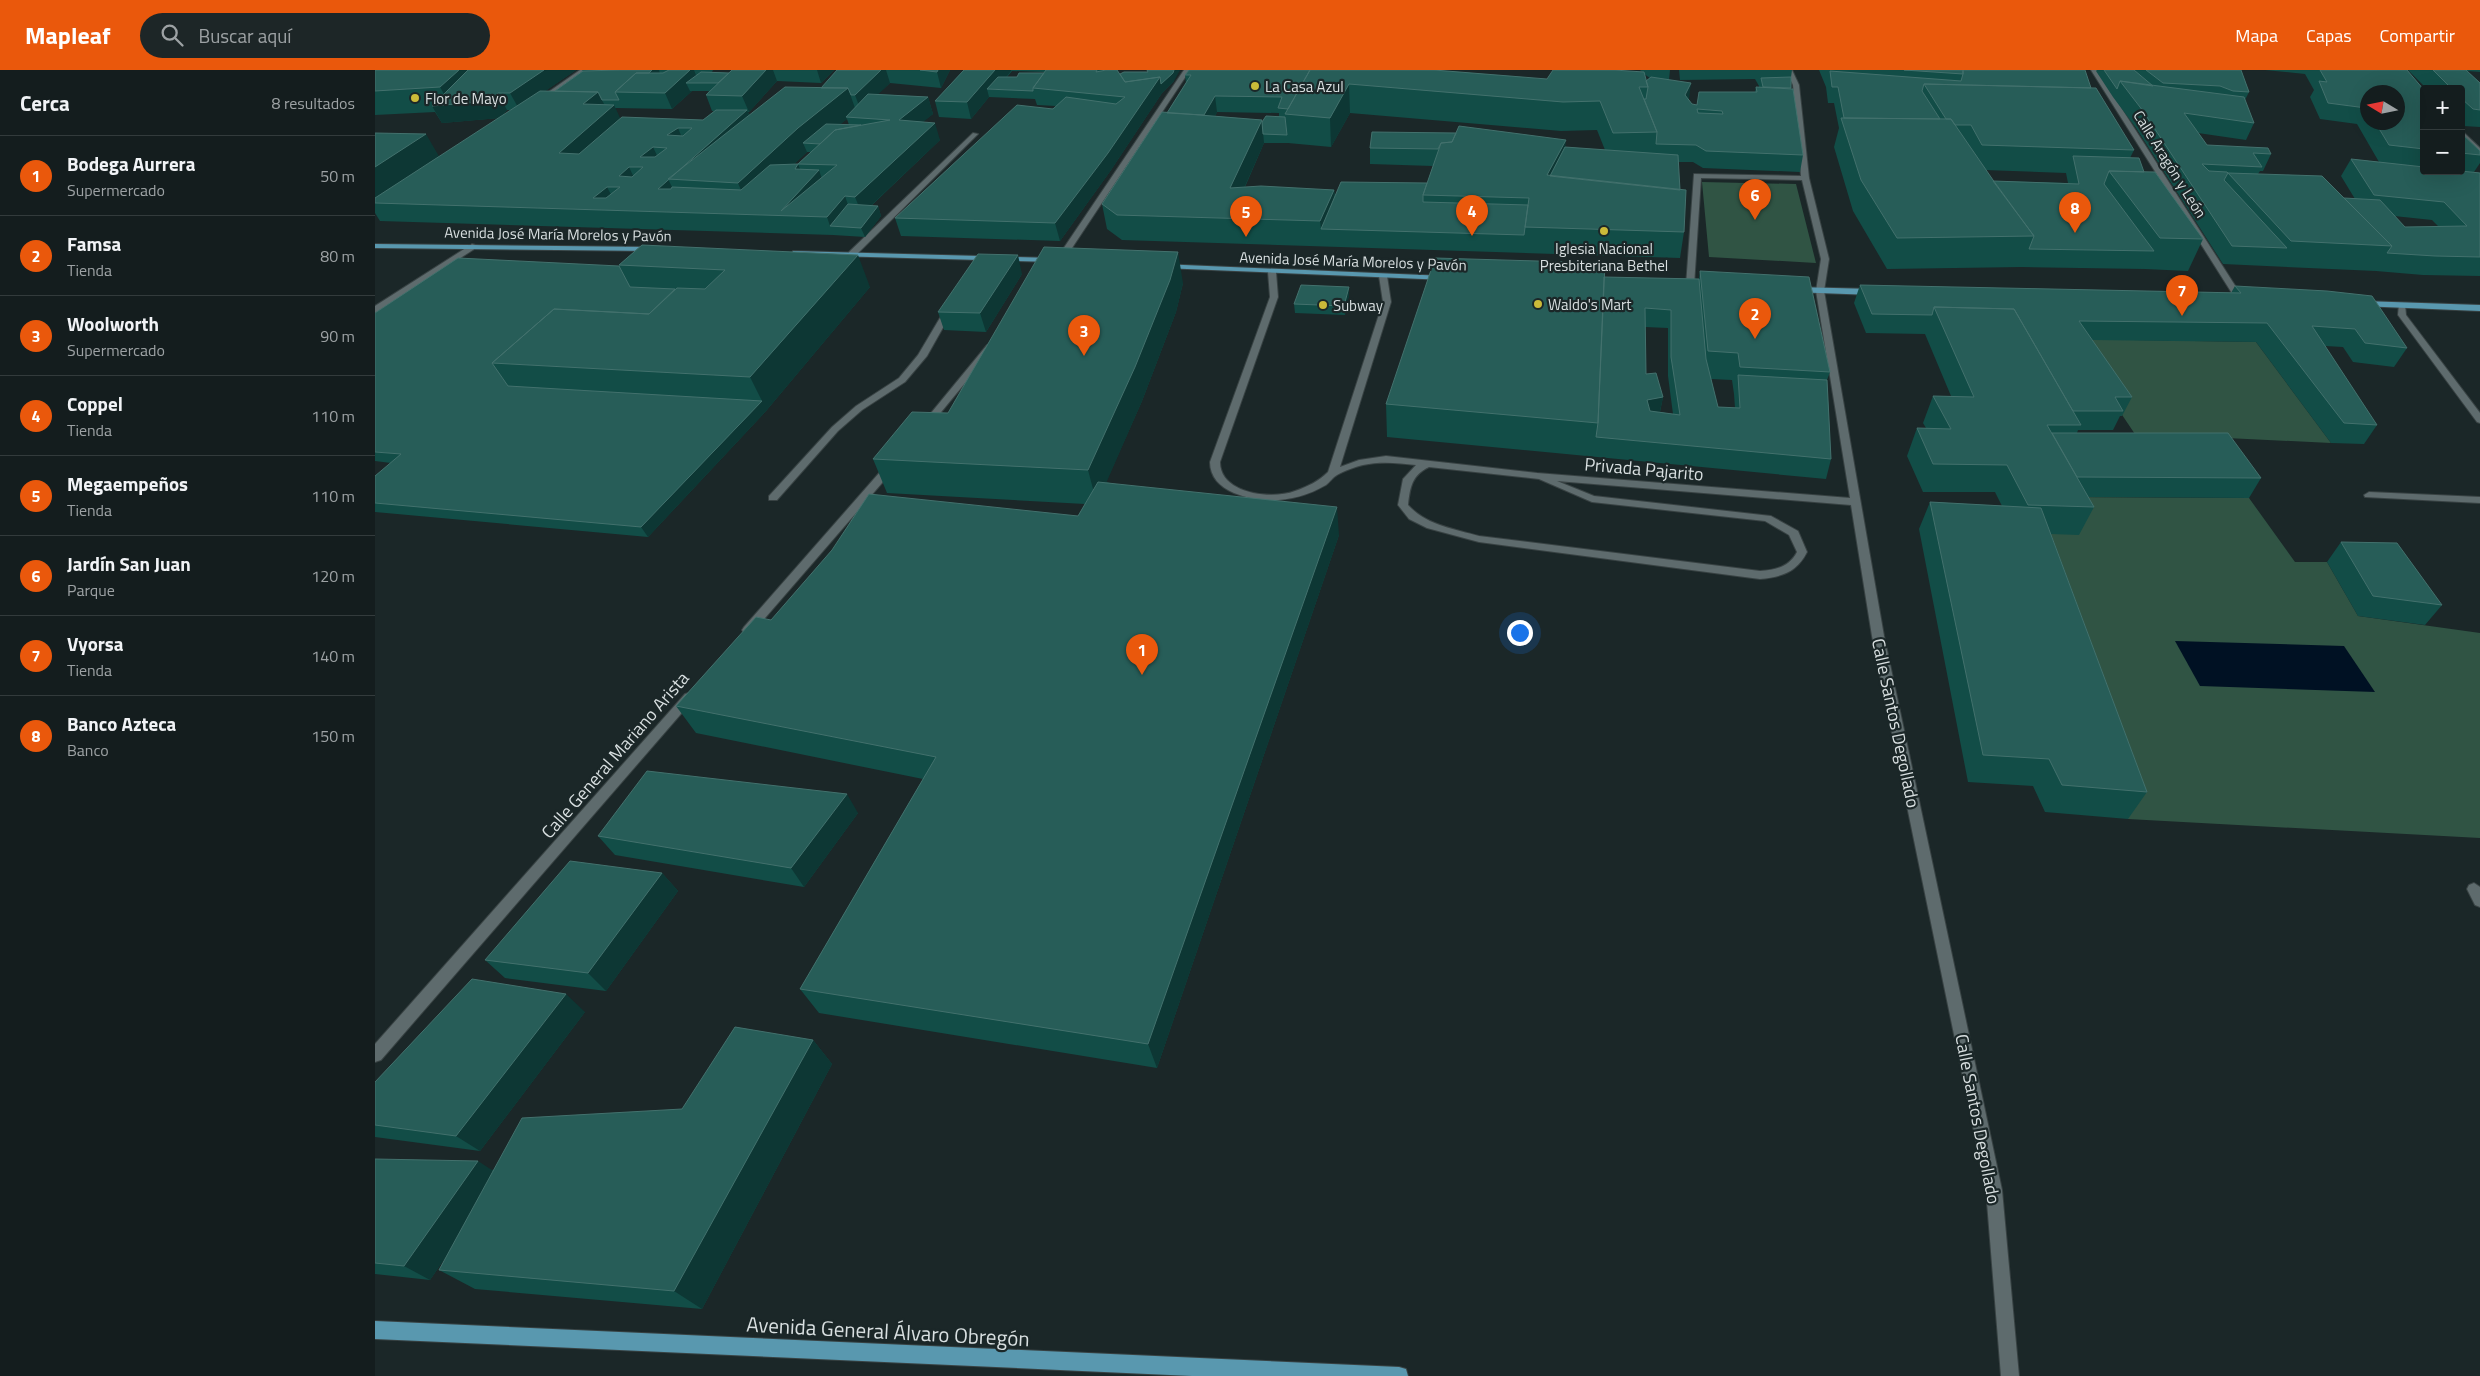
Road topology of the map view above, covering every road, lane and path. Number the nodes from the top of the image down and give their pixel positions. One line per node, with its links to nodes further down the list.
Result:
1 (584, 70): 5 (street)
2 (1187, 70): 16 (street)
3 (1789, 70): 9 (street, Calle Santos Degollado)
4 (2094, 70): 31 (street, Calle Aragón y León)
5 (528, 108)
6 (975, 134): 15 (street)
7 (2465, 136): 8 (street)
8 (2480, 152)
9 (1805, 178): 24 (street); 27 (street, Calle Santos Degollado)
10 (375, 246): 11 (main road, Avenida José María Morelos y Pavón)
11 (475, 246): 12 (main road, Avenida José María Morelos y Pavón); 36 (street)
12 (659, 249): 13 (main road, Avenida José María Morelos y Pavón); 17 (street)
13 (668, 249)
14 (784, 252): 15 (main road)
15 (852, 254): 16 (main road)
16 (1065, 260): 20 (street)
17 (645, 262)
18 (1157, 265): 19 (main road, Avenida José María Morelos y Pavón)
19 (1272, 272): 21 (main road, Avenida José María Morelos y Pavón); 42 (street, Privada Pajarito)
20 (1048, 275)
21 (1383, 276): 22 (main road, Avenida José María Morelos y Pavón); 42 (street)
22 (1459, 278)
23 (1681, 286): 24 (main road)
24 (1691, 286): 25 (main road)
25 (1700, 286)
26 (1790, 290): 27 (main road)
27 (1820, 292): 28 (main road); 47 (street, Calle Santos Degollado)
28 (1882, 292)
29 (957, 297): 45 (street)
30 (2229, 298): 31 (main road)
31 (2239, 298): 32 (main road)
32 (2248, 299)
33 (2354, 304): 34 (main road)
34 (2402, 306): 35 (main road); 38 (street)
35 (2480, 308)
36 (375, 310)
37 (999, 335): 39 (street)
38 (2480, 420)
39 (921, 432)
40 (901, 455): 48 (street)
41 (1431, 462): 42 (street, Privada Pajarito); 43 (street, Privada Pajarito); 43 (street)
42 (1333, 473)
43 (1537, 476): 47 (street, Privada Pajarito)
44 (2369, 495): 46 (street)
45 (773, 498)
46 (2480, 500)
47 (1854, 502): 53 (street, Calle Santos Degollado)
48 (737, 642)
49 (697, 687): 50 (street, Calle General Mariano Arista)
50 (375, 1055)
51 (375, 1330): 52 (main road, Avenida General Álvaro Obregón)
52 (1399, 1376)
53 (2010, 1376)

